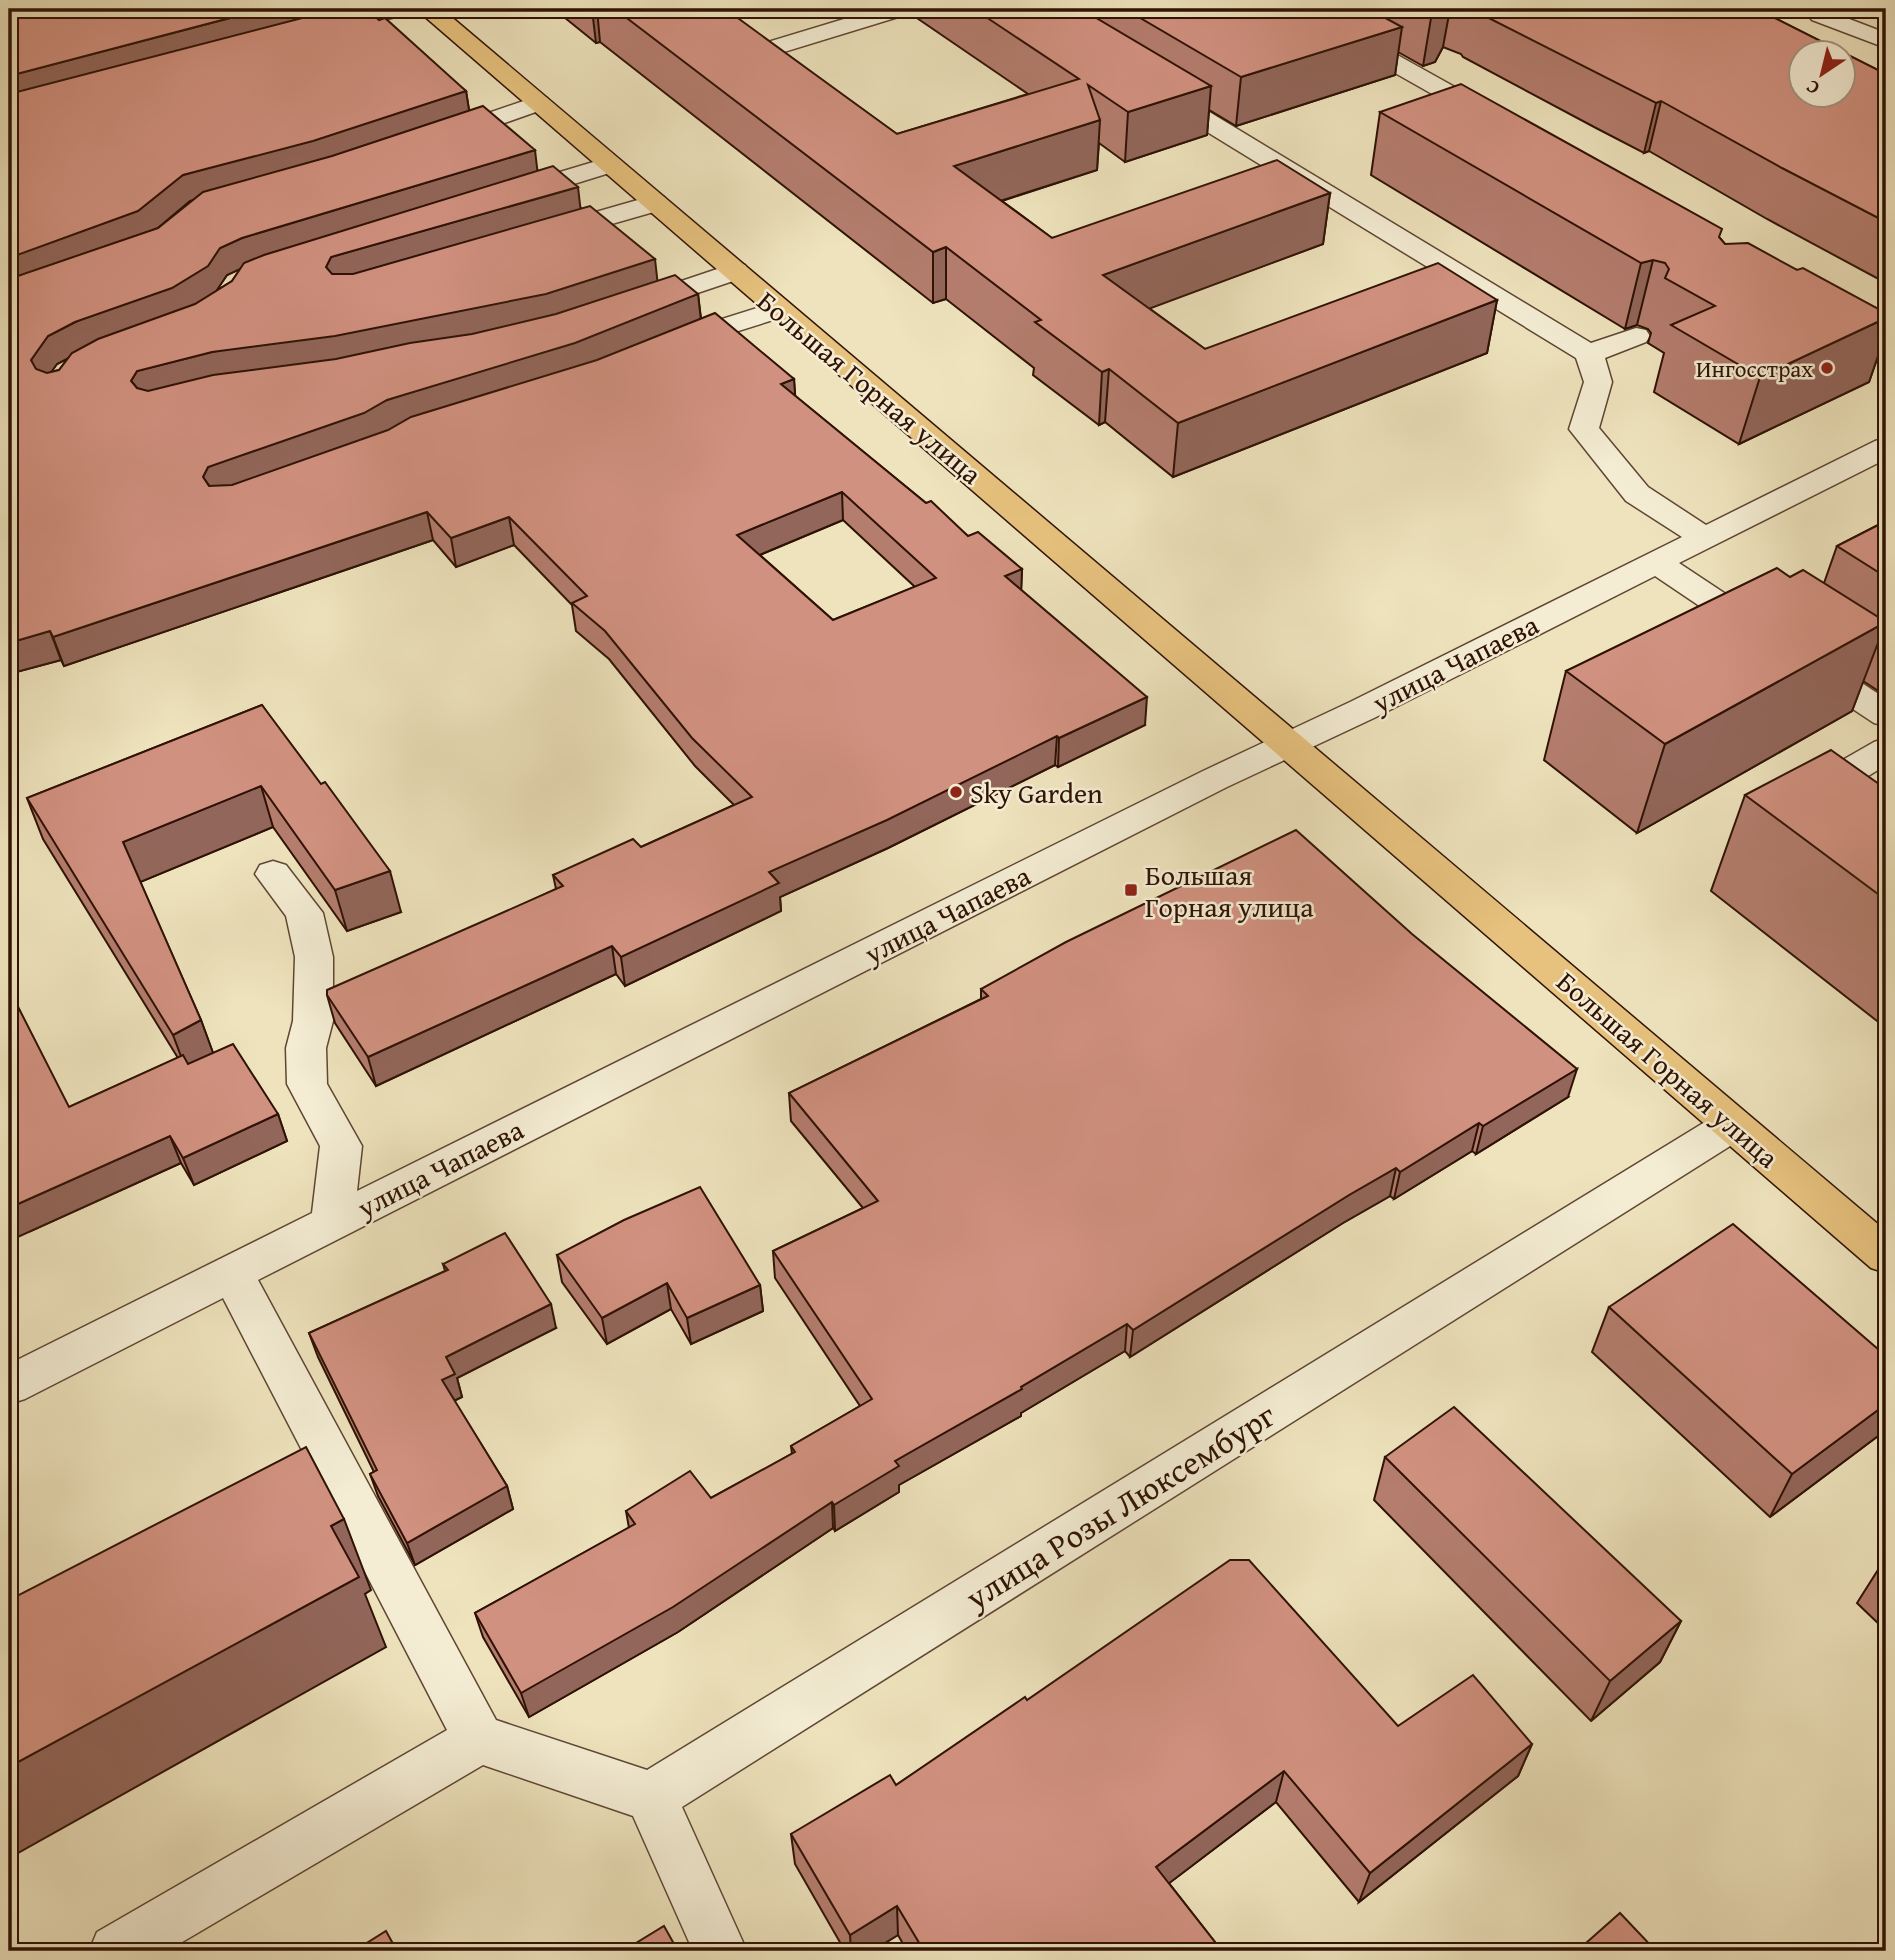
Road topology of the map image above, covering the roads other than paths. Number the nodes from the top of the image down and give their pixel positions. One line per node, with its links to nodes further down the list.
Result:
1 (398, 9): 6 (street)
2 (428, 9): 10 (main road, Большая Горная улица)
3 (900, 9): 8 (street)
4 (1299, 9): 11 (street)
5 (1820, 15): 7 (street)
6 (305, 34)
7 (1886, 41)
8 (743, 57)
9 (1140, 81): 22 (street)
10 (538, 103): 12 (street); 13 (main road, Большая Горная улица)
11 (1513, 129)
12 (425, 143)
13 (610, 165): 14 (street); 15 (main road, Большая Горная улица)
14 (494, 201)
15 (655, 203): 16 (street); 17 (main road, Большая Горная улица)
16 (532, 239)
17 (735, 271): 18 (main road, Большая Горная улица); 19 (street)
18 (779, 309): 21 (street); 27 (main road, Большая Горная улица)
19 (622, 311)
20 (1636, 336): 22 (street)
21 (651, 353)
22 (1589, 354): 24 (street)
23 (1886, 447): 24 (street, улица Чапаева)
24 (1705, 538): 25 (street, улица Чапаева)
25 (1656, 562): 26 (street); 27 (street, улица Чапаева)
26 (1886, 715)
27 (1290, 744): 31 (main road, Большая Горная улица); 32 (street, улица Чапаева)
28 (1886, 750): 29 (street)
29 (1886, 856)
30 (273, 874): 32 (street)
31 (1732, 1125): 33 (main road, Большая Горная улица); 37 (street, улица Розы Люксембург)
32 (332, 1223): 34 (street, улица Чапаева)
33 (1886, 1256)
34 (232, 1273): 35 (street, улица Чапаева); 36 (street)
35 (9, 1384)
36 (479, 1739): 37 (street); 38 (street)
37 (651, 1797): 39 (street)
38 (116, 1951)
39 (720, 1951)

